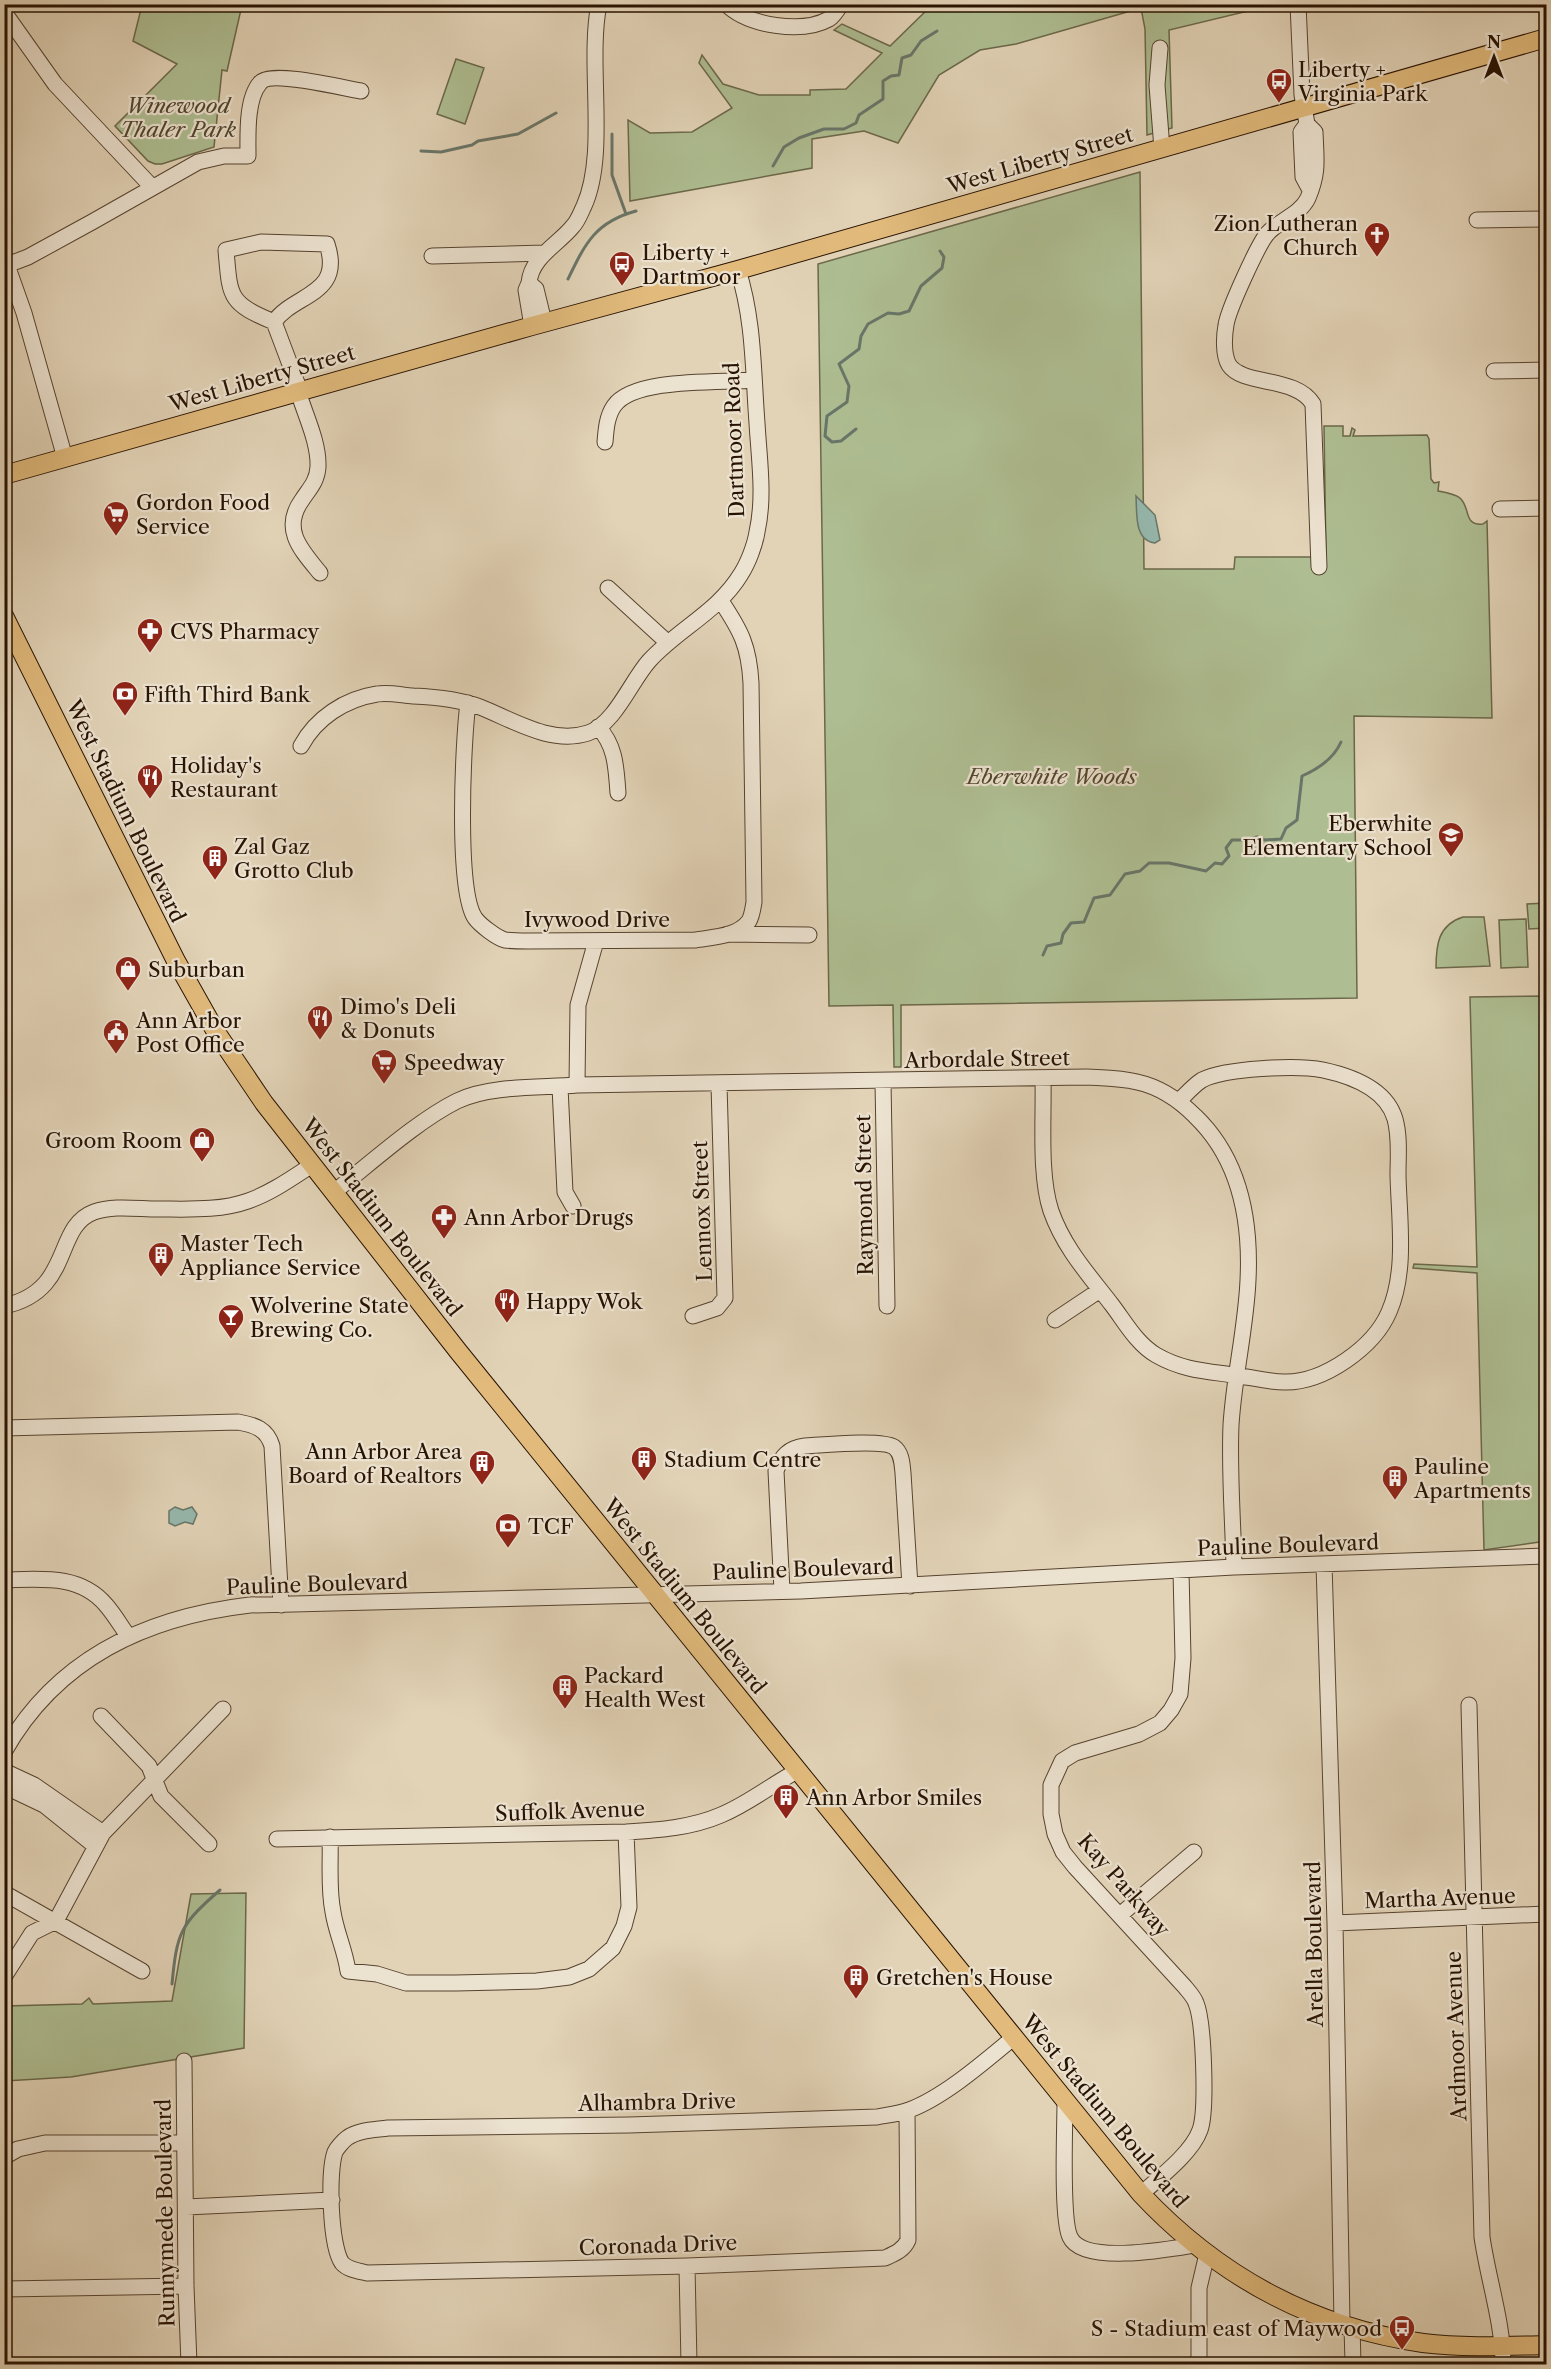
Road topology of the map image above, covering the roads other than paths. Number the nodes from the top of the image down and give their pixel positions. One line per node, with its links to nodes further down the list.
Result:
1 (599, 4): 14 (street)
2 (726, 4): 3 (street)
3 (841, 4)
4 (1299, 4): 9 (street)
5 (4, 12): 11 (street)
6 (1546, 38): 9 (main road, West Liberty Street)
7 (1160, 48): 10 (street)
8 (361, 91): 11 (street)
9 (1305, 116): 10 (main road, West Liberty Street); 29 (street)
10 (1162, 149): 17 (main road, West Liberty Street)
11 (152, 187): 16 (street)
12 (1546, 219): 13 (street)
13 (1478, 220)
14 (545, 253): 15 (street); 19 (street)
15 (432, 256)
16 (6, 264): 25 (street)
17 (738, 270): 19 (main road, West Liberty Street); 22 (street, Dartmoor Road)
18 (274, 322): 18 (street); 23 (street)
19 (538, 324): 23 (main road, West Liberty Street)
20 (1546, 370): 21 (street)
21 (1494, 371)
22 (754, 380): 24 (street); 32 (street, Dartmoor Road)
23 (299, 391): 25 (main road, West Liberty Street); 30 (street)
24 (605, 442)
25 (65, 458): 26 (main road, West Liberty Street)
26 (4, 475)
27 (1546, 508): 28 (street)
28 (1500, 509)
29 (1319, 567)
30 (320, 573)
31 (608, 588): 34 (street)
32 (721, 601): 34 (street, Dartmoor Road); 39 (street, Ivywood Drive)
33 (4, 616): 48 (main road, West Stadium Boulevard)
34 (667, 642): 36 (street, Dartmoor Road)
35 (468, 703): 36 (street); 37 (street); 41 (street, Ivywood Drive)
36 (598, 728): 38 (street)
37 (301, 746)
38 (618, 793)
39 (726, 934): 40 (street, Ivywood Drive); 41 (street, Ivywood Drive)
40 (809, 935)
41 (596, 941): 45 (street)
42 (1043, 1080): 43 (street, Arbordale Street); 47 (street, Arbordale Street); 51 (street)
43 (883, 1082): 44 (street, Arbordale Street); 53 (street, Raymond Street)
44 (719, 1084): 45 (street, Arbordale Street); 54 (street, Lennox Street)
45 (577, 1085): 46 (street, Arbordale Street)
46 (560, 1087): 49 (street, Arbordale Street); 50 (street)
47 (1179, 1101): 56 (street, Arbordale Street); 56 (street)
48 (312, 1165): 49 (main road, West Stadium Boulevard); 52 (street)
49 (334, 1192): 65 (main road, West Stadium Boulevard)
50 (573, 1206)
51 (1100, 1290): 55 (street); 56 (street)
52 (4, 1306)
53 (887, 1306)
54 (693, 1316)
55 (1054, 1320)
56 (1236, 1375): 60 (street, Arbordale Street)
57 (4, 1428): 66 (street)
58 (1546, 1556): 59 (street, Pauline Boulevard)
59 (1324, 1564): 60 (street, Pauline Boulevard); 87 (street, Arella Boulevard)
60 (1234, 1567): 61 (street, Pauline Boulevard)
61 (1181, 1571): 63 (street, Pauline Boulevard); 84 (street, Kay Parkway)
62 (4, 1580): 67 (street)
63 (910, 1586): 64 (street, Pauline Boulevard); 64 (street)
64 (782, 1591): 65 (street, Pauline Boulevard)
65 (656, 1596): 66 (street, Pauline Boulevard); 73 (main road, West Stadium Boulevard)
66 (281, 1605): 67 (street, Pauline Boulevard)
67 (128, 1636): 71 (street, Pauline Boulevard)
68 (1469, 1705): 85 (street, Ardmoor Avenue)
69 (223, 1709): 74 (street)
70 (101, 1716): 74 (street)
71 (4, 1752)
72 (4, 1771): 79 (street)
73 (797, 1771): 76 (street, Suffolk Avenue); 90 (main road, West Stadium Boulevard)
74 (154, 1781): 79 (street); 80 (street)
75 (4, 1786): 79 (street)
76 (626, 1832): 77 (street, Suffolk Avenue); 77 (street)
77 (330, 1838): 78 (street, Suffolk Avenue)
78 (277, 1839)
79 (99, 1840): 86 (street)
80 (209, 1844)
81 (1194, 1852): 84 (street)
82 (4, 1893): 86 (street)
83 (1546, 1914): 85 (street, Martha Avenue)
84 (1120, 1915): 96 (street, Kay Parkway)
85 (1474, 1918): 87 (street, Martha Avenue); 105 (street, Ardmoor Avenue)
86 (56, 1921): 88 (street); 89 (street)
87 (1335, 1923): 103 (street, Arella Boulevard)
88 (142, 1971)
89 (4, 1977)
90 (1013, 2038): 92 (main road, West Stadium Boulevard); 93 (street, Alhambra Drive)
91 (184, 2061): 94 (street, Runnymede Boulevard)
92 (1065, 2102): 96 (main road, West Stadium Boulevard); 99 (street)
93 (907, 2112): 97 (street, Alhambra Drive); 100 (street, Coronada Drive)
94 (184, 2143): 95 (street); 98 (street, Runnymede Boulevard)
95 (4, 2157)
96 (1142, 2194): 99 (main road, West Stadium Boulevard)
97 (332, 2200): 98 (street); 100 (street, Coronada Drive)
98 (186, 2207): 101 (street, Runnymede Boulevard)
99 (1201, 2249): 103 (main road, West Stadium Boulevard); 108 (street)
100 (687, 2266): 107 (street)
101 (186, 2286): 102 (street); 106 (street, Runnymede Boulevard)
102 (4, 2289)
103 (1347, 2325): 105 (main road, West Stadium Boulevard); 109 (street, Arella Boulevard)
104 (1546, 2345): 105 (main road, West Stadium Boulevard)
105 (1503, 2346): 110 (street, Ardmoor Avenue)
106 (189, 2364)
107 (689, 2364)
108 (1199, 2364)
109 (1353, 2364)
110 (1503, 2364)

